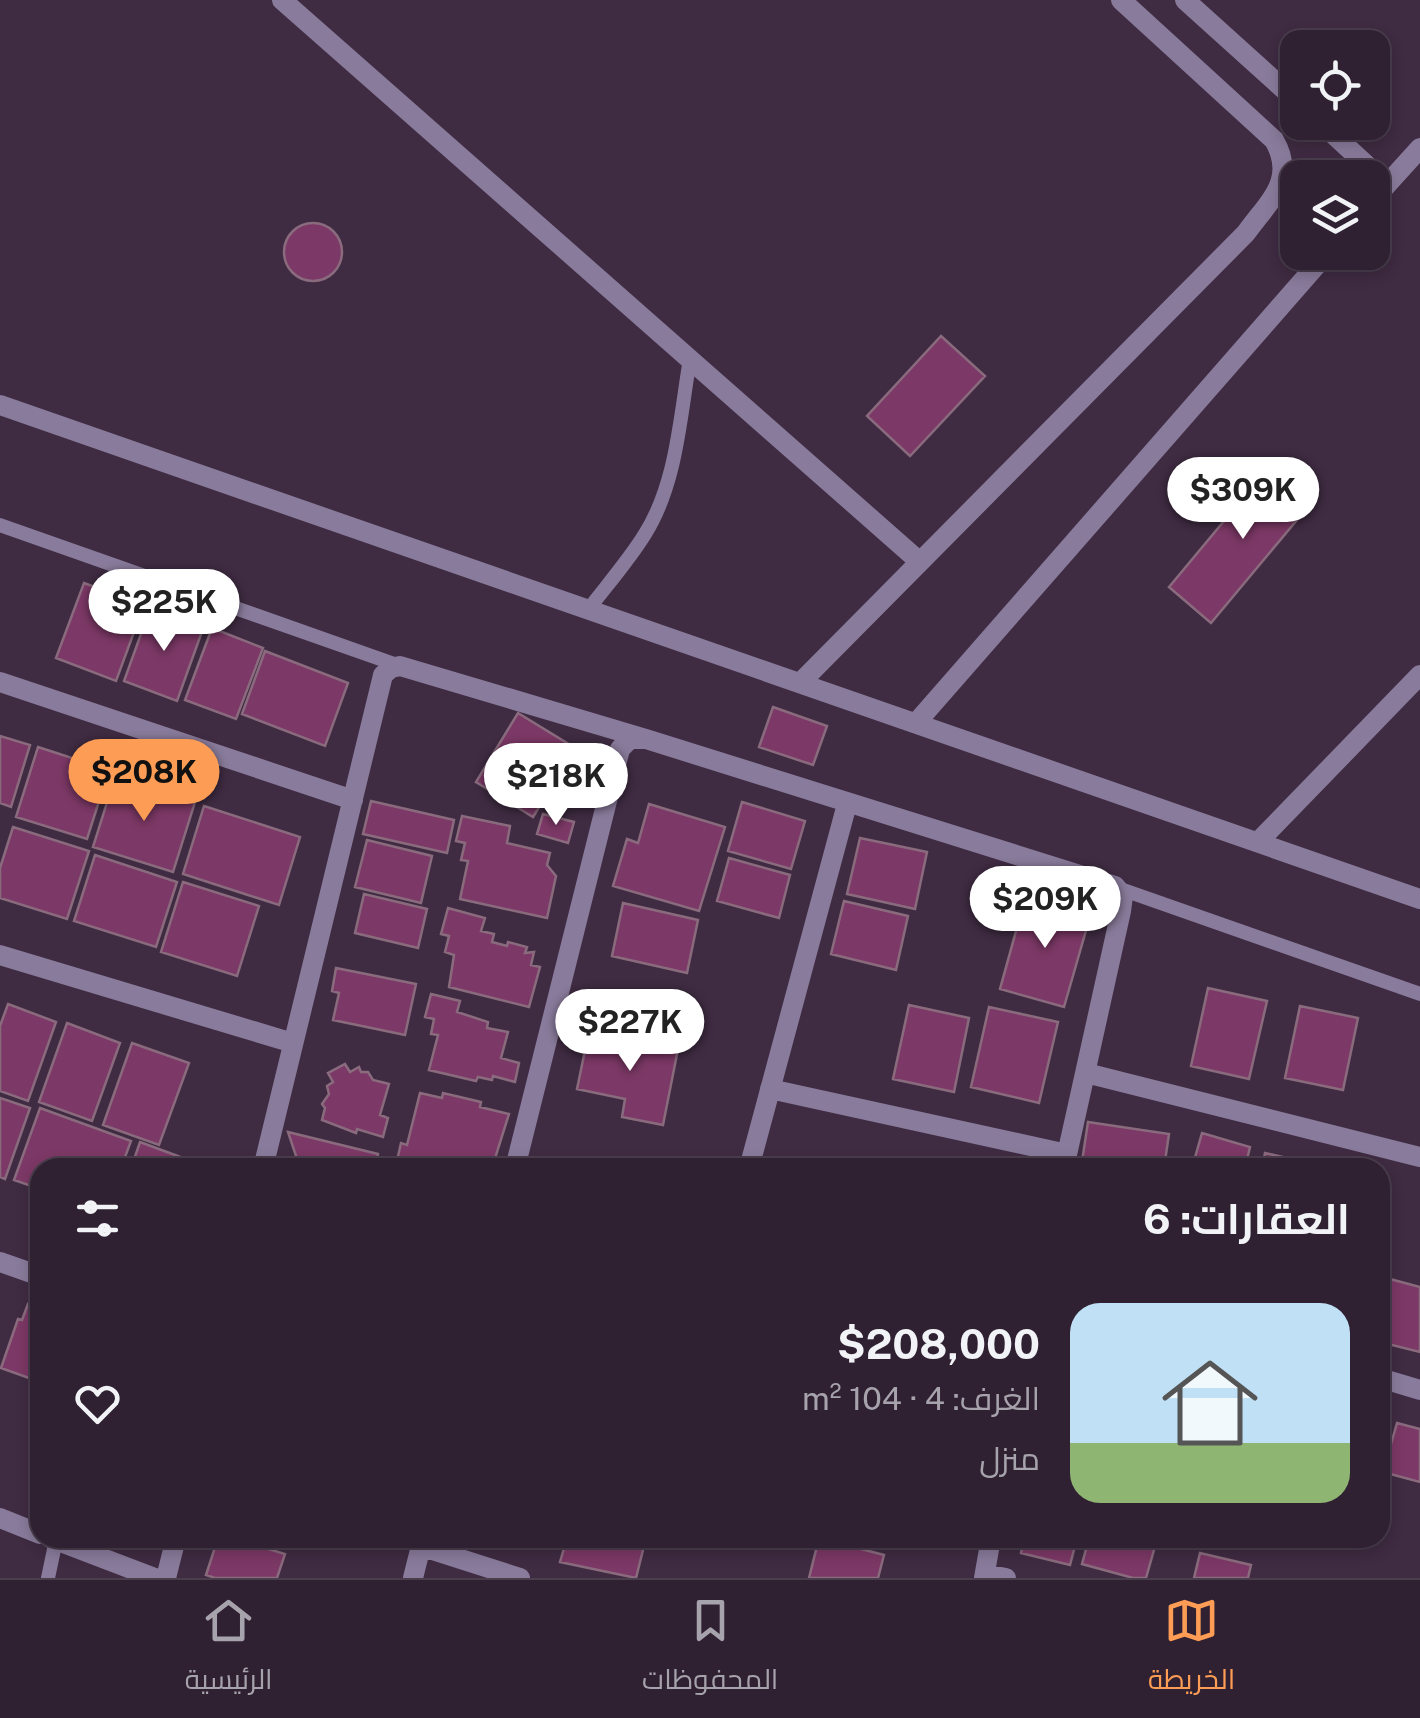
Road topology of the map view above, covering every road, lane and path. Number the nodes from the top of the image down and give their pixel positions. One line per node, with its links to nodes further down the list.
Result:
1 (282, 0): 10 (street)
2 (1121, 0): 13 (street)
3 (1186, 0): 4 (street)
4 (1280, 86)
5 (1339, 140): 7 (street)
6 (1420, 148): 8 (street)
7 (1361, 160)
8 (1390, 181)
9 (1312, 270): 19 (street)
10 (690, 359): 13 (street); 14 (lane)
11 (0, 405): 14 (street)
12 (0, 525): 15 (lane)
13 (920, 562): 18 (street)
14 (588, 610): 18 (street)
15 (400, 666): 20 (street); 21 (street)
16 (1420, 675): 23 (street)
17 (0, 682): 21 (street)
18 (800, 683): 19 (street)
19 (916, 724): 23 (street)
20 (646, 738): 22 (street); 33 (street)
21 (352, 800): 28 (street)
22 (848, 804): 24 (street); 30 (street)
23 (1258, 842): 25 (street)
24 (1115, 886): 27 (lane); 29 (street)
25 (1420, 899)
26 (0, 955): 28 (street)
27 (1420, 994)
28 (293, 1043): 32 (street)
29 (1086, 1073): 31 (street); 36 (street)
30 (770, 1089): 34 (street); 35 (street)
31 (1420, 1157)
32 (265, 1158)
33 (518, 1158)
34 (752, 1158)
35 (1054, 1158)
36 (1067, 1158)
37 (0, 1262): 38 (street)
38 (30, 1272)
39 (1390, 1381): 40 (street)
40 (1420, 1390)
41 (0, 1518): 42 (street)
42 (30, 1530)
43 (49, 1548): 50 (lane)
44 (78, 1548): 51 (street)
45 (174, 1548): 52 (street)
46 (420, 1548): 53 (street)
47 (438, 1548): 54 (street)
48 (991, 1548): 49 (street)
49 (992, 1577)
50 (48, 1578)
51 (156, 1578)
52 (166, 1578)
53 (412, 1578)
54 (520, 1578)

